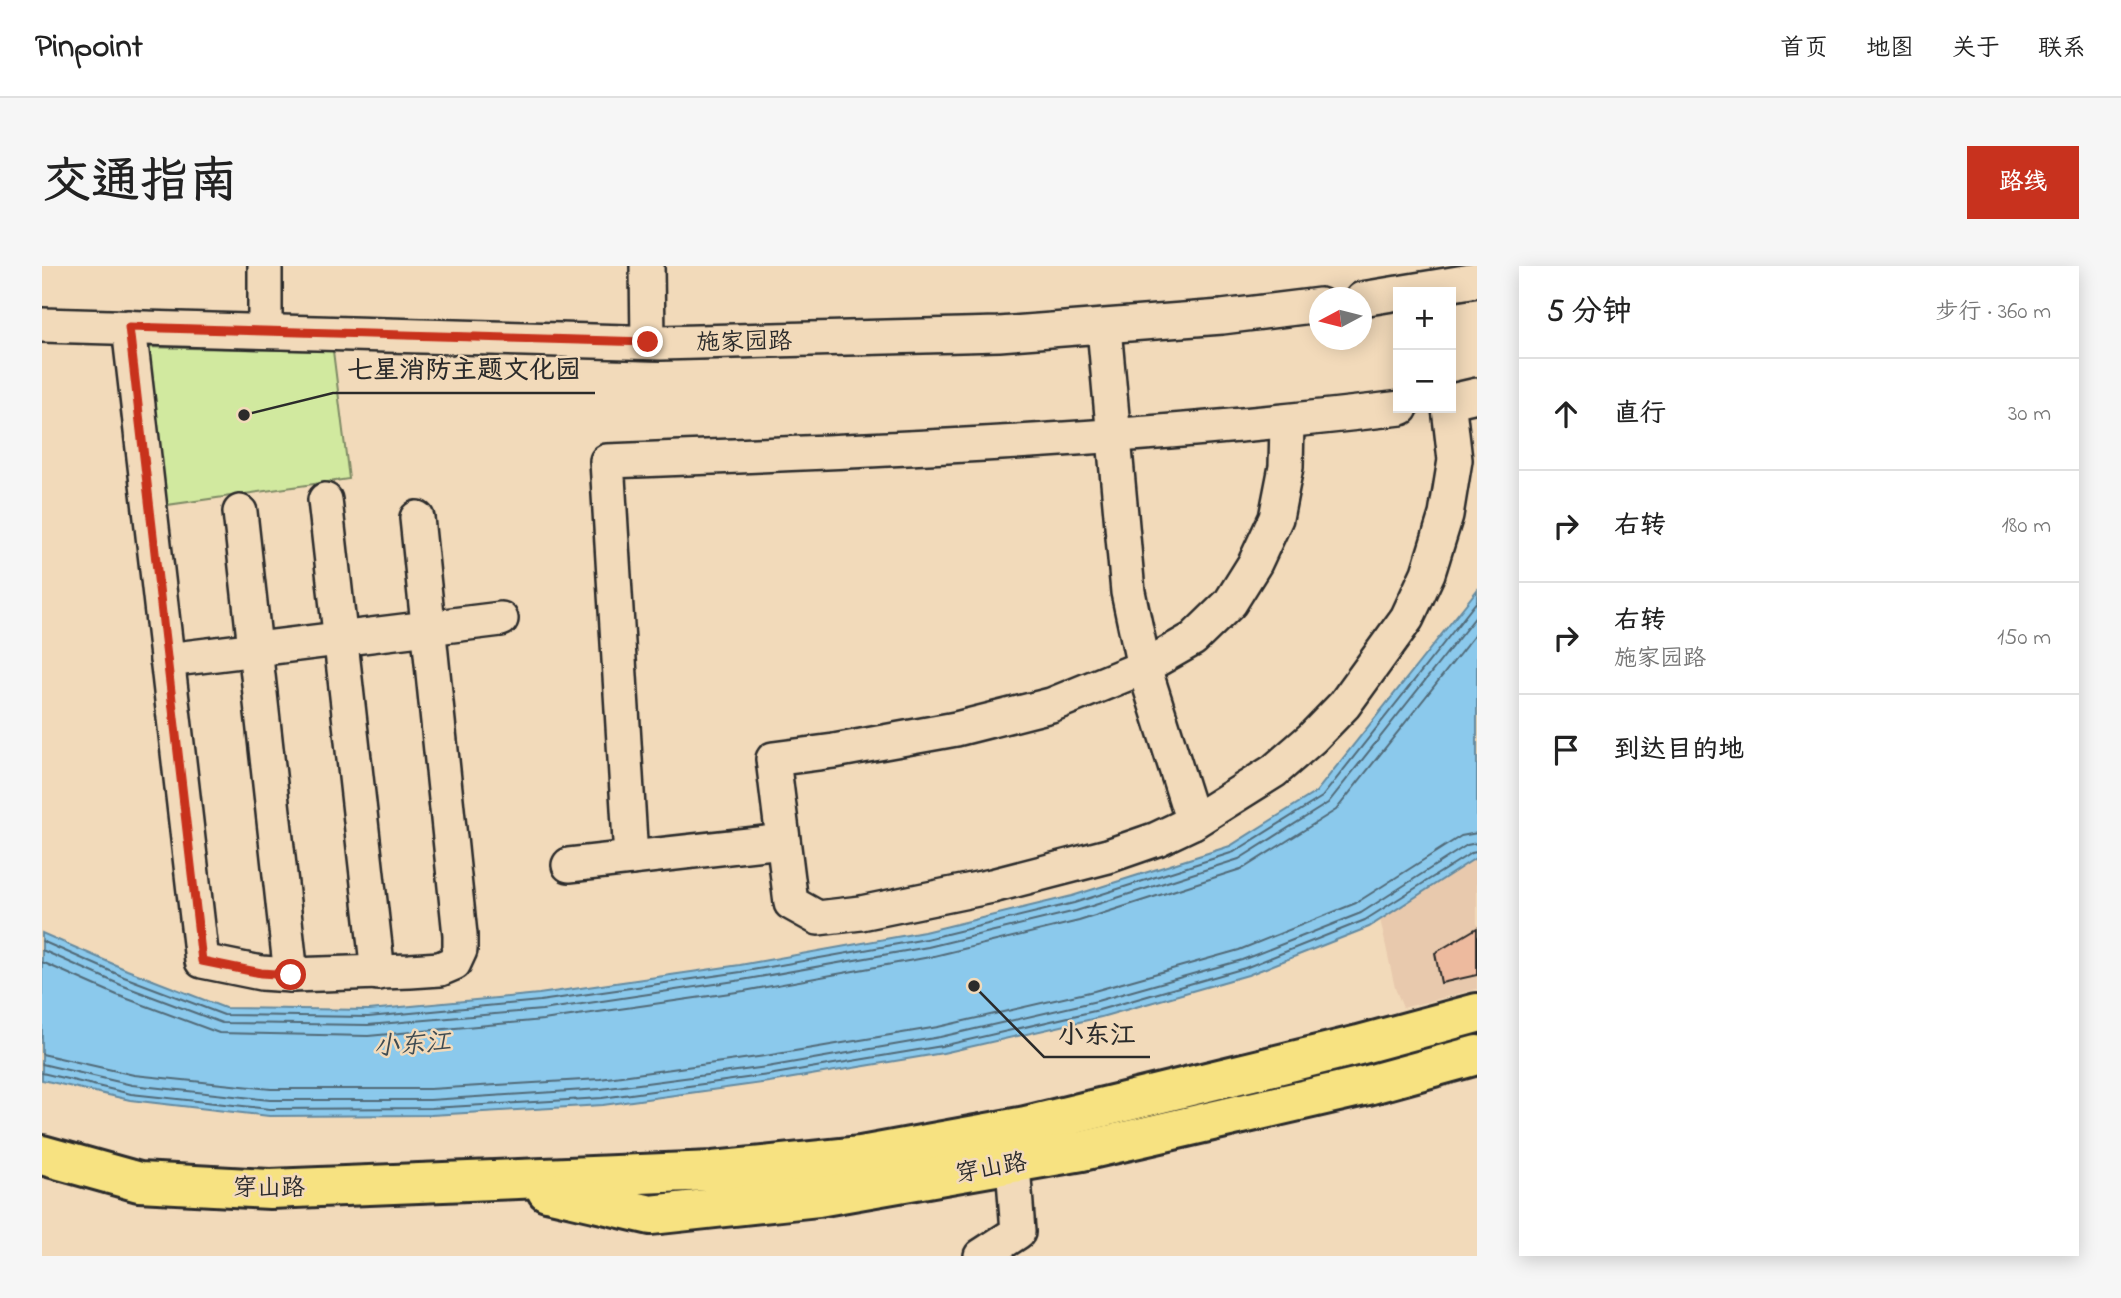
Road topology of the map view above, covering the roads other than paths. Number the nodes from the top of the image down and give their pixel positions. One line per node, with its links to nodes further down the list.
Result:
1 (265, 266): 11 (street)
2 (647, 266): 12 (street)
3 (1477, 280): 4 (street)
4 (1434, 287)
5 (1393, 294): 6 (street)
6 (1372, 297)
7 (1309, 306): 10 (street, 施家园路)
8 (42, 325): 9 (street, 施家园路)
9 (129, 327): 11 (street, 施家园路); 26 (street)
10 (1104, 328): 12 (street, 施家园路); 18 (street)
11 (265, 330): 12 (street, 施家园路)
12 (648, 342)
13 (1477, 395): 14 (street)
14 (1456, 400)
15 (1393, 409): 17 (street)
16 (1450, 413): 28 (street)
17 (1287, 422): 18 (street); 27 (street)
18 (1114, 436): 27 (street); 30 (street)
19 (325, 500): 24 (street)
20 (240, 512): 25 (street)
21 (417, 518): 23 (street)
22 (501, 619): 23 (street)
23 (428, 628): 24 (street); 32 (street)
24 (340, 639): 25 (street); 32 (street)
25 (255, 649): 26 (street); 33 (street)
26 (167, 660): 33 (street)
27 (1144, 667): 28 (street); 29 (street)
28 (1193, 822): 29 (street)
29 (783, 841): 30 (street)
30 (632, 858): 31 (street)
31 (569, 865)
32 (378, 973): 33 (street)
33 (291, 975)
34 (1477, 1013): 36 (main road, 穿山路)
35 (1477, 1055): 36 (main road, 穿山路)
36 (1012, 1146): 37 (main road, 穿山路); 38 (street)
37 (42, 1155)
38 (981, 1256)

